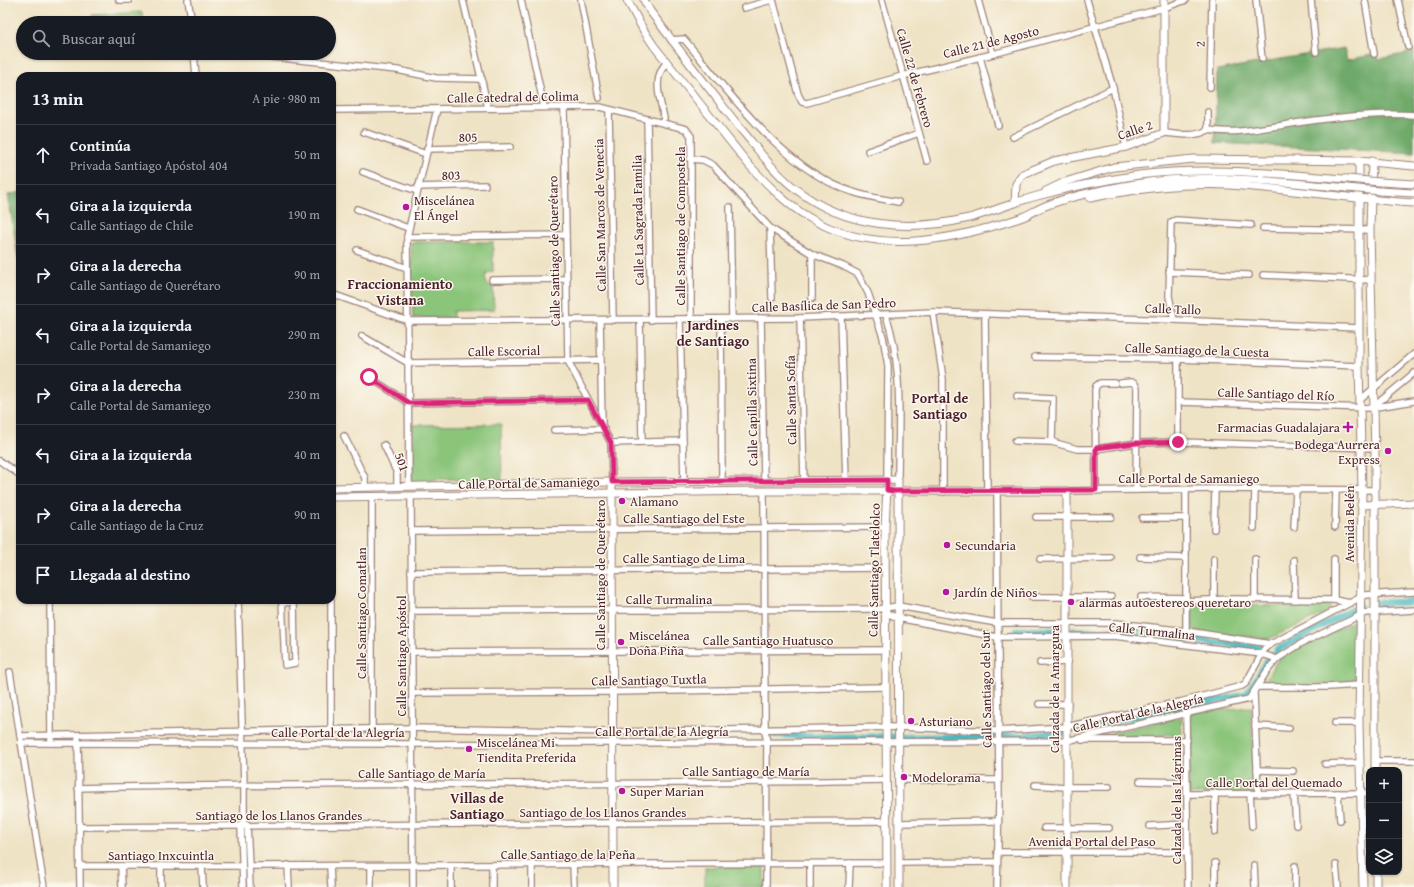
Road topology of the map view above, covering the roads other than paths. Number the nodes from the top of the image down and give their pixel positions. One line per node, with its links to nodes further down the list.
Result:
1 (119, 0): 2 (street)
2 (129, 0)
3 (188, 0): 22 (street)
4 (463, 0): 36 (street)
5 (522, 0): 40 (street)
6 (581, 0): 39 (street)
7 (627, 0): 33 (street)
8 (644, 0): 24 (street)
9 (772, 0): 20 (street); 35 (street, Calle 21 de Agosto)
10 (882, 0): 35 (street, Calle 22 de Febrero)
11 (978, 0): 27 (street)
12 (1086, 0): 23 (street)
13 (1164, 0): 21 (street, Calle 2)
14 (1186, 0): 21 (street, Calle 21 de Agosto)
15 (1212, 0): 37 (street, 2)
16 (1256, 0): 30 (street)
17 (1311, 0): 26 (street)
18 (1365, 0): 28 (street)
19 (1398, 0): 25 (street)
20 (744, 8)
21 (1164, 8): 23 (street, Calle 21 de Agosto); 55 (street, Calle 2)
22 (191, 16)
23 (1094, 26): 27 (street, Calle 21 de Agosto); 38 (street)
24 (672, 40): 74 (street); 75 (street)
25 (1408, 47)
26 (1316, 52)
27 (993, 54): 29 (street, Calle 21 de Agosto)
28 (1374, 54)
29 (980, 57): 35 (street, Calle 21 de Agosto); 50 (street)
30 (1262, 59)
31 (195, 60): 34 (street)
32 (301, 60): 36 (street)
33 (666, 63): 48 (street); 79 (street)
34 (196, 72)
35 (902, 76): 54 (street, Calle 22 de Febrero)
36 (482, 79): 42 (street)
37 (1210, 87)
38 (1113, 88): 56 (street); 58 (street)
39 (599, 98)
40 (544, 107): 41 (street, Calle Catedral de Colima); 42 (street, Calle Catedral de Colima)
41 (564, 107): 45 (street, Calle Catedral de Colima); 86 (street, Calle Santiago de Querétaro)
42 (488, 108): 43 (street, Calle Catedral de Colima)
43 (437, 109): 44 (street, Calle Catedral de Colima); 59 (street)
44 (336, 110)
45 (609, 110): 49 (street, Calle Catedral de Colima); 111 (street, Calle San Marcos de Venecia)
46 (1208, 112): 51 (street)
47 (1414, 115): 51 (street)
48 (664, 118)
49 (647, 120): 53 (street, Calle Catedral de Colima); 113 (street, Calle La Sagrada Familia)
50 (998, 126)
51 (1208, 130): 55 (street)
52 (364, 132): 59 (street)
53 (690, 132): 61 (street, Calle Santiago de Compostela)
54 (919, 133): 60 (street); 62 (street, Calle 22 de Febrero)
55 (1164, 133): 58 (street, Calle 2)
56 (1013, 137)
57 (510, 147): 59 (street, 805)
58 (1126, 147): 75 (street, Calle 2)
59 (427, 151): 69 (street)
60 (868, 151)
61 (690, 159): 82 (street, Calle Santiago Tlatelolco); 115 (street, Calle Santiago de Compostela)
62 (927, 161)
63 (1359, 161): 64 (street); 71 (street); 72 (street, Avenida Belén)
64 (1372, 161): 65 (street); 73 (street, Avenida Belén)
65 (1414, 166)
66 (364, 172): 69 (street)
67 (1414, 184): 71 (street, bridge)
68 (485, 186): 69 (street, 803)
69 (417, 189): 81 (street)
70 (1414, 193): 79 (street, bridge)
71 (1039, 195): 75 (street)
72 (1359, 200): 73 (street); 79 (street); 84 (street, Avenida Belén)
73 (1370, 200): 76 (street); 85 (street, Avenida Belén)
74 (898, 202)
75 (1015, 203)
76 (1414, 203)
77 (730, 207): 109 (street)
78 (357, 209): 81 (street)
79 (1023, 217)
80 (1251, 225): 91 (street)
81 (408, 228): 87 (street)
82 (770, 228): 89 (street, Calle Santiago Tlatelolco); 99 (street)
83 (1263, 228): 84 (street)
84 (1359, 230): 85 (street); 96 (street, Avenida Belén)
85 (1370, 230): 97 (street, Avenida Belén)
86 (566, 235): 87 (street); 94 (street, Calle Santiago de Querétaro)
87 (407, 237): 90 (street)
88 (357, 250): 90 (street)
89 (812, 254): 100 (street); 104 (street, Calle Santiago Tlatelolco)
90 (408, 268): 117 (street)
91 (1170, 272): 92 (street); 116 (street)
92 (1249, 275)
93 (1263, 275): 96 (street)
94 (567, 279): 95 (street); 118 (street, Calle Santiago de Querétaro)
95 (492, 280)
96 (1360, 280): 97 (street); 119 (street, Avenida Belén)
97 (1370, 280): 130 (street, Avenida Belén)
98 (336, 295): 117 (street, Calle Basílica de San Pedro)
99 (772, 298)
100 (812, 298)
101 (934, 312): 102 (street, Calle Basílica de San Pedro); 103 (street, Calle Basílica de San Pedro); 182 (street)
102 (985, 314): 116 (street, Calle Tallo); 170 (street)
103 (886, 315): 104 (street, Calle Basílica de San Pedro); 157 (street, Calle Santiago Tlatelolco)
104 (876, 316): 105 (street, Calle Basílica de San Pedro); 156 (street, Calle Santiago Tlatelolco)
105 (841, 317): 107 (street, Calle Basílica de San Pedro); 155 (street)
106 (761, 318): 107 (street, Calle Basílica de San Pedro); 109 (street, Calle Basílica de San Pedro); 158 (street, Calle Capilla Sixtina)
107 (800, 318): 159 (street, Calle Santa Sofía)
108 (721, 319): 109 (street, Calle Basílica de San Pedro); 115 (street, Calle Basílica de San Pedro); 162 (street)
109 (732, 319)
110 (600, 320): 111 (street, Calle Basílica de San Pedro); 118 (street, Calle Basílica de San Pedro); 124 (street)
111 (613, 320): 112 (street, Calle Basílica de San Pedro)
112 (640, 320): 113 (street, Calle Basílica de San Pedro); 144 (street)
113 (651, 320): 114 (street, Calle Basílica de San Pedro)
114 (680, 320): 115 (street, Calle Basílica de San Pedro); 142 (street, Calle Santiago de Compostela)
115 (691, 320)
116 (1174, 320): 119 (street, Calle Tallo)
117 (408, 321): 118 (street, Calle Basílica de San Pedro); 126 (street)
118 (567, 321): 125 (street, Calle Santiago de Querétaro)
119 (1359, 328): 127 (street, Avenida Belén)
120 (362, 336): 126 (street)
121 (1414, 354): 130 (street)
122 (1035, 357): 123 (street, Calle Santiago de la Cuesta)
123 (1178, 359): 127 (street, Calle Santiago de la Cuesta); 135 (street)
124 (601, 360): 125 (street, Calle Escorial); 139 (street)
125 (568, 361): 126 (street, Calle Escorial); 132 (street, Calle Santiago de Querétaro)
126 (408, 363): 136 (street)
127 (1359, 366): 133 (street, Avenida Belén)
128 (1414, 373): 138 (street)
129 (369, 377): 136 (street)
130 (1374, 389): 133 (street); 138 (street, Avenida Belén)
131 (1017, 396): 145 (street)
132 (588, 400): 136 (street); 139 (street, Calle Santiago de Querétaro)
133 (1360, 400): 137 (street, Avenida Belén)
134 (1414, 401): 138 (street, Calle Santiago del Río)
135 (1178, 402): 137 (street, Calle Santiago del Río); 146 (street)
136 (409, 403): 163 (street)
137 (1360, 408): 138 (street, Calle Santiago del Río); 151 (street, Avenida Belén)
138 (1373, 408): 152 (street, Avenida Belén)
139 (603, 428): 140 (street); 147 (street, Calle Santiago de Querétaro)
140 (554, 430)
141 (344, 436): 164 (street)
142 (683, 441): 144 (street); 161 (street, Calle Santiago de Compostela)
143 (1014, 441): 145 (street)
144 (642, 442): 147 (street)
145 (1052, 442): 150 (street)
146 (1178, 442): 148 (street); 151 (street)
147 (611, 443): 160 (street, Calle Santiago de Querétaro)
148 (1137, 443): 150 (street); 150 (street); 173 (street)
149 (384, 445): 165 (street, 501)
150 (1096, 448): 172 (street)
151 (1361, 448): 152 (street); 177 (street, Avenida Belén)
152 (1374, 448): 178 (street, Avenida Belén)
153 (0, 461): 154 (street)
154 (16, 472)
155 (846, 480): 156 (street, Calle Portal de Samaniego); 159 (street, Calle Portal de Samaniego)
156 (887, 480): 157 (street, Calle Portal de Samaniego); 169 (street, Calle Santiago Tlatelolco)
157 (898, 480): 180 (street, Calle Santiago Tlatelolco)
158 (764, 481): 159 (street, Calle Portal de Samaniego); 162 (street, Calle Portal de Samaniego)
159 (804, 481)
160 (612, 482): 161 (street, Calle Portal de Samaniego); 163 (street, Calle Portal de Samaniego); 183 (street, Calle Santiago de Querétaro)
161 (684, 482): 162 (street, Calle Portal de Samaniego)
162 (722, 482)
163 (409, 486): 165 (street, Calle Portal de Samaniego)
164 (365, 487): 165 (street, Calle Portal de Samaniego); 166 (street, Calle Portal de Samaniego)
165 (397, 487)
166 (336, 488)
167 (1215, 489): 168 (street, Calle Portal de Samaniego); 174 (street, Calle Portal de Samaniego); 200 (street)
168 (1254, 489): 175 (street, Calle Portal de Samaniego); 198 (street)
169 (887, 490): 179 (street, Calle Portal de Samaniego); 180 (street, Calle Portal de Samaniego); 195 (street, Calle Santiago Tlatelolco)
170 (987, 490): 171 (street, Calle Portal de Samaniego); 182 (street, Calle Portal de Samaniego)
171 (997, 490): 181 (street, Calle Portal de Samaniego); 244 (street, Calle Santiago del Sur)
172 (1096, 490): 173 (street, Calle Portal de Samaniego); 181 (street, Calle Portal de Samaniego)
173 (1136, 490): 174 (street, Calle Portal de Samaniego)
174 (1186, 490): 194 (street)
175 (1296, 490): 176 (street, Calle Portal de Samaniego); 196 (street)
176 (1336, 490): 177 (street, Calle Portal de Samaniego); 197 (street)
177 (1362, 490): 178 (street, Calle Portal de Samaniego); 188 (street, Avenida Belén)
178 (1374, 490): 189 (street, Avenida Belén)
179 (764, 491): 183 (street, Calle Portal de Samaniego); 199 (street)
180 (898, 491): 182 (street, Calle Portal de Samaniego); 234 (street, Calle Santiago Tlatelolco)
181 (1067, 491): 192 (street, Calzada de la Amargura)
182 (943, 492)
183 (612, 493): 184 (street, Calle Portal de Samaniego); 201 (street, Calle Santiago de Querétaro)
184 (411, 496): 186 (street, Calle Portal de Samaniego); 202 (street, Calle Santiago Apóstol)
185 (336, 497): 186 (street, Calle Portal de Samaniego)
186 (372, 497): 277 (street, Calle Santiago Comatlan)
187 (1414, 503): 189 (street)
188 (1361, 505): 189 (street); 221 (street, Avenida Belén)
189 (1375, 505): 217 (street, Avenida Belén)
190 (1036, 517): 192 (street)
191 (1111, 517): 192 (street)
192 (1067, 518): 208 (street, Calzada de la Amargura)
193 (1142, 518): 194 (street)
194 (1186, 518): 205 (street)
195 (885, 527): 199 (street, Calle Santiago del Este); 212 (street, Calle Santiago Tlatelolco)
196 (1294, 527)
197 (1335, 527)
198 (1254, 528)
199 (764, 529): 201 (street, Calle Santiago del Este); 213 (street)
200 (1214, 529)
201 (612, 530): 202 (street, Calle Santiago del Este); 214 (street, Calle Santiago de Querétaro)
202 (411, 531): 215 (street, Calle Santiago Apóstol)
203 (1140, 557): 205 (street)
204 (1111, 558): 208 (street)
205 (1186, 558): 223 (street)
206 (1334, 558): 226 (street)
207 (1040, 559): 208 (street)
208 (1066, 559): 218 (street, Calzada de la Amargura)
209 (1214, 559): 227 (street)
210 (1255, 559): 224 (street)
211 (1294, 560): 225 (street)
212 (885, 568): 213 (street, Calle Santiago de Lima); 236 (street, Calle Santiago Tlatelolco)
213 (764, 569): 214 (street, Calle Santiago de Lima); 235 (street)
214 (612, 570): 215 (street, Calle Santiago de Lima); 239 (street, Calle Santiago de Querétaro)
215 (411, 572): 238 (street, Calle Santiago Apóstol)
216 (1414, 592): 217 (street)
217 (1373, 594): 221 (street); 240 (street, Avenida Belén)
218 (1067, 597): 219 (street); 222 (street); 243 (street, Calzada de la Amargura)
219 (1111, 597)
220 (1141, 597): 223 (street)
221 (1361, 597): 228 (street); 241 (street, Avenida Belén)
222 (1032, 598)
223 (1186, 599): 227 (street); 245 (street)
224 (1255, 599): 225 (street); 227 (street)
225 (1294, 600): 226 (street)
226 (1334, 600): 228 (street)
227 (1214, 601)
228 (1352, 603): 248 (street)
229 (50, 604): 282 (street)
230 (238, 604): 280 (street)
231 (282, 604): 232 (street)
232 (294, 604)
233 (331, 604): 276 (street)
234 (898, 606): 236 (street, Calle Turmalina); 242 (street, Calle Santiago Tlatelolco); 244 (street, Calle Turmalina)
235 (764, 610): 236 (street, Calle Turmalina); 239 (street, Calle Turmalina); 251 (street)
236 (883, 610): 242 (street, Calle Turmalina); 249 (street, Calle Santiago Tlatelolco)
237 (1414, 610): 240 (street)
238 (412, 611): 239 (street, Calle Turmalina); 252 (street, Calle Santiago Apóstol)
239 (612, 611): 250 (street, Calle Santiago de Querétaro)
240 (1374, 611): 241 (street); 298 (street, Avenida Belén)
241 (1360, 614): 254 (street); 258 (street, Avenida Belén)
242 (898, 618): 247 (street, Calle Turmalina); 271 (street, Calle Santiago Tlatelolco)
243 (1066, 622): 244 (street, Calle Turmalina); 245 (street, Calle Turmalina); 246 (street, Calzada de la Amargura)
244 (997, 623): 247 (street, Calle Santiago del Sur)
245 (1186, 631): 248 (street, Calle Turmalina)
246 (1067, 636): 247 (street, Calle Turmalina); 253 (street, Calle Turmalina); 255 (street, Calzada de la Amargura)
247 (997, 637): 279 (street, Calle Santiago del Sur)
248 (1272, 644): 253 (street, Calle Portal de la Alegría)
249 (885, 650): 251 (street, Calle Santiago Huatusco); 259 (street, Calle Santiago Tlatelolco)
250 (612, 651): 251 (street, Calle Santiago Huatusco); 252 (street, Calle Santiago Huatusco); 262 (street, Calle Santiago de Querétaro)
251 (765, 651): 261 (street)
252 (412, 652): 263 (street, Calle Santiago Apóstol)
253 (1262, 654): 254 (street, Calle Turmalina); 274 (street, Calle Portal de la Alegría)
254 (1277, 659): 260 (street, Calle Portal de la Alegría)
255 (1068, 662): 256 (street); 266 (street, Calzada de la Amargura)
256 (1040, 664)
257 (10, 672): 284 (street)
258 (1360, 685): 260 (street); 269 (street, Avenida Belén)
259 (885, 687): 261 (street, Calle Santiago Tuxtla); 273 (street, Calle Santiago Tlatelolco)
260 (1258, 687): 264 (street, Calle Portal de la Alegría)
261 (765, 689): 262 (street, Calle Santiago Tuxtla); 278 (street)
262 (613, 692): 263 (street, Calle Santiago Tuxtla); 281 (street, Calle Santiago de Querétaro)
263 (412, 693): 272 (street, Calle Santiago Apóstol)
264 (1254, 693): 267 (street, Calle Portal de la Alegría); 270 (street)
265 (1040, 704): 266 (street)
266 (1068, 704): 274 (street, Calzada de la Amargura)
267 (1186, 713): 285 (street, Calzada de las Lágrimas); 288 (street, Calle Portal de la Alegría)
268 (1335, 723): 269 (street)
269 (1360, 723): 299 (street, Avenida Belén)
270 (1255, 726): 275 (street); 302 (street)
271 (897, 727): 273 (street, Calle Portal de la Alegría); 279 (street, Calle Portal de la Alegría); 287 (street, Calle Santiago Tlatelolco)
272 (412, 728): 277 (street, Calle Portal de la Alegría); 281 (street, Calle Portal de la Alegría); 296 (street, Calle Santiago Apóstol)
273 (885, 728): 278 (street, Calle Portal de la Alegría); 286 (street, Calle Santiago Tlatelolco)
274 (1066, 728): 279 (street, Calle Portal de la Alegría); 288 (street, Calzada de la Amargura)
275 (1289, 728)
276 (331, 729): 277 (street, Calle Portal de la Alegría); 280 (street, Calle Portal de la Alegría)
277 (372, 729)
278 (765, 730): 281 (street, Calle Portal de la Alegría); 291 (street)
279 (997, 731): 295 (street, Calle Santiago del Sur)
280 (242, 732): 283 (street, Calle Portal de la Alegría); 294 (street)
281 (613, 732): 290 (street, Calle Santiago de Querétaro)
282 (51, 734): 283 (street, Calle Portal de la Alegría); 284 (street, Calle Portal de la Alegría); 293 (street)
283 (78, 734): 289 (street)
284 (20, 736): 292 (street)
285 (1187, 740): 288 (street, Calzada de la Amargura); 310 (street, Calzada de las Lágrimas)
286 (886, 741): 287 (street, Calle Portal de la Alegría); 291 (street, Calle Portal de la Alegría); 304 (street, Calle Santiago Tlatelolco)
287 (898, 741): 295 (street, Calle Portal de la Alegría); 305 (street, Calle Santiago Tlatelolco)
288 (1069, 741): 295 (street, Calle Portal de la Alegría); 314 (street, Calzada de la Amargura)
289 (78, 742): 293 (street, Calle Portal de la Alegría); 294 (street, Calle Portal de la Alegría); 316 (street)
290 (613, 742): 291 (street, Calle Portal de la Alegría); 296 (street, Calle Portal de la Alegría); 308 (street, Calle Santiago de Querétaro)
291 (767, 742): 309 (street)
292 (21, 743): 293 (street, Calle Portal de la Alegría); 373 (street)
293 (51, 743)
294 (242, 743): 296 (street, Calle Portal de la Alegría); 311 (street)
295 (998, 743): 306 (street, Calle Santiago del Sur)
296 (412, 744): 312 (street, Calle Santiago Apóstol)
297 (1414, 761): 298 (street)
298 (1375, 762): 301 (street, Avenida Belén)
299 (1360, 763): 300 (street); 318 (street, Avenida Belén)
300 (1325, 764)
301 (1375, 767)
302 (1257, 770): 303 (street); 317 (street)
303 (1293, 771)
304 (886, 780): 309 (street, Calle Santiago de María); 327 (street, Calle Santiago Tlatelolco)
305 (898, 780): 306 (street); 331 (street, Calle Santiago Tlatelolco)
306 (998, 780): 328 (street, Calle Santiago del Sur)
307 (1140, 781): 310 (street)
308 (613, 782): 309 (street, Calle Santiago de María); 312 (street, Calle Santiago de María); 329 (street, Calle Santiago de Querétaro)
309 (766, 782): 330 (street)
310 (1187, 782): 323 (street, Calzada de las Lágrimas)
311 (244, 784): 312 (street, Calle Santiago de María); 316 (street, Calle Santiago de María); 325 (street)
312 (412, 785): 333 (street, Calle Santiago Apóstol)
313 (1035, 785): 314 (street)
314 (1066, 787): 315 (street); 341 (street, Calzada de la Amargura)
315 (1110, 787)
316 (78, 788): 339 (street)
317 (1258, 792): 319 (street, Calle Portal del Quemado); 320 (street, Calle Portal del Quemado)
318 (1361, 792): 321 (street, Calle Portal del Quemado); 322 (street, Calle Portal del Quemado); 401 (street, Avenida Belén)
319 (1250, 793): 324 (street, Calle Portal del Quemado); 338 (street)
320 (1294, 793): 321 (street, Calle Portal del Quemado); 334 (street)
321 (1338, 793): 326 (street)
322 (1366, 793)
323 (1187, 794): 324 (street, Calle Portal del Quemado); 332 (street, Calzada de las Lágrimas)
324 (1215, 794): 343 (street)
325 (244, 820): 335 (street); 336 (street)
326 (1340, 820)
327 (886, 821): 330 (street, Santiago de los Llanos Grandes); 349 (street, Calle Santiago Tlatelolco)
328 (997, 821): 331 (street); 345 (street, Calle Santiago del Sur)
329 (613, 822): 330 (street, Santiago de los Llanos Grandes); 333 (street, Santiago de los Llanos Grandes); 356 (street, Calle Santiago de Querétaro)
330 (766, 823): 348 (street)
331 (898, 823): 350 (street, Calle Santiago Tlatelolco)
332 (1187, 824): 337 (street); 346 (street, Calzada de las Lágrimas)
333 (413, 825): 336 (street, Santiago de los Llanos Grandes); 366 (street, Calle Santiago Apóstol)
334 (1296, 825)
335 (241, 826): 336 (street, Santiago de los Llanos Grandes); 339 (street, Santiago de los Llanos Grandes); 362 (street)
336 (248, 826): 363 (street)
337 (1150, 826)
338 (1252, 826)
339 (79, 827): 358 (street)
340 (1044, 828): 341 (street)
341 (1066, 828): 342 (street); 344 (street, Calzada de la Amargura)
342 (1109, 828)
343 (1215, 832)
344 (1066, 851): 345 (street, Avenida Portal del Paso); 346 (street, Avenida Portal del Paso); 395 (street, Calzada de la Amargura)
345 (997, 852): 347 (street, Calle Santiago del Sur)
346 (1187, 852): 396 (street, Calzada de las Lágrimas)
347 (996, 862): 350 (street); 394 (street, Calle Santiago del Sur)
348 (765, 863): 352 (street, Calle Santiago de la Peña); 356 (street, Calle Santiago de la Peña); 389 (street)
349 (887, 863): 353 (street, Calle Santiago de la Peña); 392 (street, Calle Santiago Tlatelolco)
350 (899, 863): 393 (street, Calle Santiago Tlatelolco)
351 (1215, 863): 397 (street)
352 (810, 864): 353 (street, Calle Santiago de la Peña); 390 (street)
353 (850, 864): 391 (street)
354 (288, 865): 363 (street, Calle Santiago de la Peña); 364 (street, Calle Santiago de la Peña); 380 (street)
355 (573, 865): 356 (street, Calle Santiago de la Peña); 369 (street, Calle Santiago de la Peña); 387 (street)
356 (613, 865): 388 (street, Calle Santiago de Querétaro)
357 (1254, 865): 398 (street)
358 (79, 866): 359 (street, Santiago Inxcuintla); 374 (street)
359 (121, 866): 360 (street, Santiago Inxcuintla); 375 (street)
360 (161, 866): 361 (street, Santiago Inxcuintla); 376 (street)
361 (202, 866): 362 (street, Santiago Inxcuintla); 377 (street)
362 (242, 866): 378 (street)
363 (250, 866): 379 (street)
364 (330, 866): 365 (street, Calle Santiago de la Peña); 381 (street)
365 (371, 866): 366 (street, Calle Santiago de la Peña); 382 (street)
366 (413, 866): 367 (street, Calle Santiago de la Peña); 383 (street, Calle Santiago Apóstol)
367 (451, 866): 368 (street, Calle Santiago de la Peña); 384 (street)
368 (492, 866): 369 (street, Calle Santiago de la Peña); 385 (street)
369 (532, 866): 386 (street)
370 (1295, 866): 399 (street)
371 (1336, 866): 400 (street)
372 (1376, 875): 402 (street)
373 (44, 887)
374 (80, 887)
375 (122, 887)
376 (161, 887)
377 (202, 887)
378 (243, 887)
379 (250, 887)
380 (289, 887)
381 (331, 887)
382 (371, 887)
383 (413, 887)
384 (451, 887)
385 (492, 887)
386 (532, 887)
387 (574, 887)
388 (613, 887)
389 (766, 887)
390 (810, 887)
391 (849, 887)
392 (887, 887)
393 (899, 887)
394 (997, 887)
395 (1067, 887)
396 (1188, 887)
397 (1215, 887)
398 (1255, 887)
399 (1295, 887)
400 (1338, 887)
401 (1363, 887)
402 (1376, 887)

